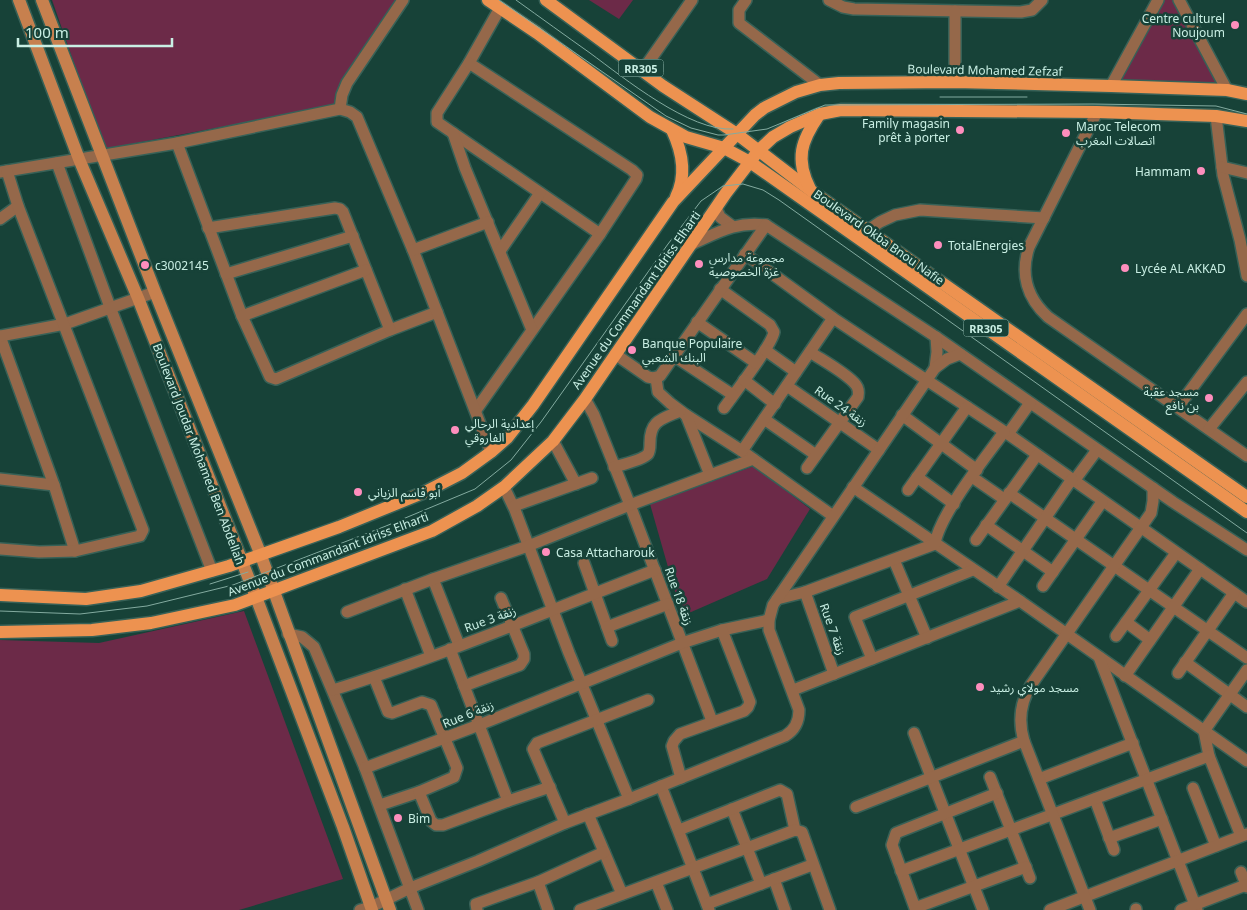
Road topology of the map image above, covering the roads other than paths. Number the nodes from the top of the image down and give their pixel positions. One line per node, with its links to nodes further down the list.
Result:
1 (19, 0): 35 (main road, Boulevard Joudar Mohamed Ben Abdellah)
2 (42, 0): 34 (main road, Boulevard Joudar Mohamed Ben Abdellah)
3 (403, 0): 21 (street)
4 (488, 0): 12 (main road, Boulevard Okba Bnou Nafie / RR305)
5 (546, 0): 15 (main road, Boulevard Okba Bnou Nafie / RR305)
6 (692, 0): 15 (street)
7 (746, 0): 17 (street)
8 (829, 0): 13 (street)
9 (1042, 0): 13 (street)
10 (1158, 0): 18 (street)
11 (1179, 0): 19 (street)
12 (500, 8): 14 (street); 28 (main road, Boulevard Okba Bnou Nafie / RR305)
13 (955, 11): 16 (street)
14 (469, 62): 29 (street); 53 (street)
15 (643, 70): 26 (main road, Boulevard Okba Bnou Nafie / RR305)
16 (955, 82): 17 (main road, Boulevard Mohamed Zefzaf); 18 (main road, Boulevard Mohamed Zefzaf)
17 (820, 85): 24 (main road, Boulevard Mohamed Zefzaf)
18 (1111, 86): 19 (main road, Boulevard Mohamed Zefzaf)
19 (1227, 90): 20 (main road, Boulevard Mohamed Zefzaf)
20 (1247, 94)
21 (340, 109): 31 (street); 57 (street)
22 (1097, 112): 23 (main road); 25 (main road); 46 (street)
23 (820, 114): 33 (main road); 41 (main road)
24 (755, 115): 26 (main road); 30 (main road, Boulevard Mohamed Zefzaf)
25 (1216, 116): 27 (main road); 38 (street)
26 (714, 119): 30 (main road, Boulevard Okba Bnou Nafie / RR305)
27 (1247, 121)
28 (672, 130): 32 (main road, Boulevard Okba Bnou Nafie / RR305); 43 (main road)
29 (453, 133): 42 (street); 48 (street)
30 (737, 134): 32 (main road, Avenue du Commandant Idriss Elharti); 33 (main road, Boulevard Okba Bnou Nafie / RR305)
31 (178, 143): 34 (street); 51 (street)
32 (724, 148): 36 (main road, Boulevard Okba Bnou Nafie / RR305); 43 (main road, Avenue du Commandant Idriss Elharti)
33 (759, 150): 36 (main road, Avenue du Commandant Idriss Elharti); 41 (main road, Boulevard Okba Bnou Nafie / RR305)
34 (102, 156): 35 (street); 64 (main road, Boulevard Joudar Mohamed Ben Abdellah)
35 (79, 159): 37 (street); 65 (main road, Boulevard Joudar Mohamed Ben Abdellah)
36 (750, 162): 45 (main road, Avenue du Commandant Idriss Elharti); 135 (main road, Boulevard Okba Bnou Nafie / RR305)
37 (57, 163): 39 (street); 66 (street)
38 (1222, 167): 40 (street); 55 (street)
39 (4, 172): 44 (street)
40 (1247, 173)
41 (811, 191): 52 (main road, Boulevard Okba Bnou Nafie / RR305)
42 (540, 193): 53 (street); 58 (street)
43 (673, 202): 109 (main road, Avenue du Commandant Idriss Elharti)
44 (18, 206): 47 (street); 72 (street)
45 (716, 208): 50 (street); 56 (main road, Avenue du Commandant Idriss Elharti)
46 (1044, 218): 52 (street); 95 (street)
47 (0, 219)
48 (488, 222): 57 (street); 58 (street)
49 (766, 225): 50 (street); 59 (street); 76 (street)
50 (732, 226): 56 (street)
51 (208, 228): 54 (street); 61 (street)
52 (868, 230): 129 (main road, Boulevard Okba Bnou Nafie / RR305)
53 (600, 234): 74 (street)
54 (353, 236): 60 (street); 61 (street)
55 (1243, 240): 62 (street)
56 (690, 245): 79 (main road, Avenue du Commandant Idriss Elharti)
57 (413, 250): 67 (street)
58 (500, 251): 74 (street)
59 (745, 254): 63 (street); 70 (street)
60 (366, 270): 69 (street); 73 (street)
61 (226, 274): 69 (street)
62 (1247, 276)
63 (720, 289): 71 (street); 77 (street)
64 (155, 292): 65 (street); 149 (main road, Boulevard Joudar Mohamed Ben Abdellah)
65 (138, 298): 66 (street); 152 (main road, Boulevard Joudar Mohamed Ben Abdellah)
66 (110, 307): 72 (street); 158 (street)
67 (437, 312): 73 (street); 97 (street)
68 (1247, 314): 95 (street)
69 (242, 316): 73 (street)
70 (833, 318): 78 (street); 87 (street)
71 (697, 322): 81 (street); 82 (street)
72 (65, 324): 75 (street); 148 (street)
73 (390, 330)
74 (532, 330): 97 (street)
75 (0, 336): 123 (street)
76 (936, 337): 80 (street); 83 (street)
77 (765, 350): 82 (street); 84 (street)
78 (810, 352): 84 (street); 101 (street)
79 (614, 354): 85 (street); 91 (main road, Avenue du Commandant Idriss Elharti)
80 (960, 354): 83 (street); 92 (street)
81 (674, 356): 85 (street); 90 (street)
82 (756, 363): 86 (street)
83 (935, 368): 87 (street)
84 (796, 372): 88 (street)
85 (656, 378): 98 (street)
86 (744, 380): 90 (street); 93 (street)
87 (926, 380): 94 (street); 99 (street)
88 (787, 386): 93 (street); 101 (street, Rue 24 زنقة)
89 (1245, 388): 102 (street)
90 (733, 395): 96 (street)
91 (585, 398): 104 (main road, Avenue du Commandant Idriss Elharti); 114 (street, Rue 18 زنقة)
92 (1030, 403): 103 (street); 107 (street)
93 (775, 404): 100 (street)
94 (968, 407): 103 (street); 105 (street)
95 (1178, 407): 102 (street)
96 (724, 408)
97 (476, 410): 109 (street)
98 (683, 413): 108 (street); 114 (street); 117 (street)
99 (902, 415): 105 (street); 106 (street)
100 (764, 419): 108 (street); 110 (street)
101 (839, 422): 106 (street, Rue 24 زنقة); 110 (street)
102 (1209, 429): 112 (street)
103 (1006, 433): 111 (street); 116 (street)
104 (553, 441): 122 (street); 124 (main road, Avenue du Commandant Idriss Elharti)
105 (941, 444): 116 (street); 118 (street)
106 (878, 450): 125 (street)
107 (1097, 450): 121 (street); 126 (street)
108 (742, 451): 113 (street)
109 (491, 452): 149 (main road, Avenue du Commandant Idriss Elharti)
110 (816, 454): 115 (street)
111 (1037, 455): 121 (street); 128 (street)
112 (1247, 456)
113 (753, 459): 117 (street); 137 (street)
114 (614, 467): 133 (street, Rue 18 زنقة)
115 (807, 468)
116 (974, 473): 128 (street); 132 (street)
117 (710, 475): 133 (street)
118 (917, 477): 127 (street); 132 (street)
119 (0, 478): 123 (street)
120 (592, 478): 122 (street)
121 (1073, 480): 130 (street); 138 (street)
122 (576, 484): 134 (street)
123 (54, 485): 148 (street)
124 (504, 487): 134 (street); 165 (main road, Avenue du Commandant Idriss Elharti)
125 (853, 487): 137 (street); 143 (street)
126 (1153, 488): 131 (street); 136 (street)
127 (908, 490)
128 (1006, 496): 138 (street); 139 (street)
129 (1247, 497)
130 (1102, 502): 140 (street); 141 (street)
131 (1173, 502): 136 (street); 147 (street)
132 (954, 504): 143 (street)
133 (630, 505): 144 (street); 156 (street, Rue 18 زنقة)
134 (514, 506): 144 (street)
135 (1247, 512)
136 (1151, 513): 140 (street)
137 (833, 516): 173 (street)
138 (1045, 518): 141 (street); 146 (street)
139 (986, 525): 142 (street); 146 (street)
140 (1141, 527): 150 (street); 154 (street)
141 (1075, 539): 154 (street); 159 (street)
142 (976, 540)
143 (935, 544): 151 (street); 157 (street)
144 (528, 546): 160 (street); 178 (street)
145 (0, 548): 148 (street)
146 (1022, 550): 159 (street); 162 (street)
147 (1247, 550)
148 (75, 551)
149 (260, 553): 152 (main road, Avenue du Commandant Idriss Elharti); 165 (main road, Boulevard Joudar Mohamed Ben Abdellah)
150 (1176, 553): 155 (street); 164 (street)
151 (894, 560): 166 (street); 170 (street)
152 (241, 561): 158 (main road, Avenue du Commandant Idriss Elharti); 171 (main road, Boulevard Joudar Mohamed Ben Abdellah)
153 (584, 563): 167 (street)
154 (1114, 566): 164 (street); 188 (street)
155 (1200, 569): 168 (street); 177 (street)
156 (655, 570): 167 (street, Rue 3 زنقة); 176 (street, Rue 18 زنقة)
157 (973, 570): 162 (street); 170 (street)
158 (212, 571): 169 (main road, Avenue du Commandant Idriss Elharti)
159 (1052, 572): 161 (street)
160 (433, 579): 163 (street); 194 (street)
161 (1043, 586)
162 (998, 587): 174 (street)
163 (405, 590): 179 (street); 195 (street)
164 (1149, 590): 177 (street); 181 (street)
165 (273, 592): 171 (main road, Avenue du Commandant Idriss Elharti); 187 (main road, Boulevard Joudar Mohamed Ben Abdellah)
166 (805, 592): 173 (street, Rue 7 زنقة); 202 (street, Rue 7 زنقة)
167 (595, 593): 178 (street, Rue 3 زنقة); 183 (street)
168 (1234, 593): 175 (street); 185 (street)
169 (0, 595)
170 (908, 596): 190 (street); 198 (street)
171 (256, 598): 186 (main road, Avenue du Commandant Idriss Elharti); 271 (main road, Boulevard Joudar Mohamed Ben Abdellah)
172 (501, 598): 182 (street)
173 (777, 599): 180 (street)
174 (1020, 601): 188 (street); 190 (street)
175 (1247, 602)
176 (668, 604): 183 (street); 193 (street, Rue 18 زنقة)
177 (1173, 607): 185 (street); 191 (street)
178 (554, 610): 182 (street, Rue 3 زنقة); 205 (street)
179 (347, 612)
180 (769, 620): 184 (street, Rue 6 زنقة); 208 (street)
181 (1126, 622): 189 (street); 191 (street)
182 (512, 625): 194 (street, Rue 3 زنقة); 206 (street)
183 (607, 627): 192 (street)
184 (722, 630): 193 (street, Rue 6 زنقة); 213 (street)
185 (1207, 630): 197 (street); 199 (street)
186 (0, 632)
187 (288, 634): 207 (street); 268 (main road, Boulevard Joudar Mohamed Ben Abdellah)
188 (1066, 634): 196 (street); 218 (street)
189 (1116, 636)
190 (927, 638): 198 (street)
191 (1150, 640): 203 (street)
192 (612, 641)
193 (682, 643): 205 (street, Rue 6 زنقة); 213 (street, Rue 18 زنقة)
194 (454, 647): 195 (street, Rue 3 زنقة); 206 (street)
195 (431, 656): 204 (street, Rue 3 زنقة)
196 (1098, 657): 203 (street); 219 (street)
197 (1247, 658)
198 (872, 659): 202 (street)
199 (1185, 662): 201 (street); 209 (street)
200 (1247, 670): 209 (street)
201 (1178, 673)
202 (834, 674): 208 (street)
203 (1125, 676): 215 (street)
204 (374, 677): 207 (street, Rue 3 زنقة); 217 (street)
205 (581, 683): 212 (street); 214 (street, Rue 6 زنقة)
206 (464, 686): 214 (street)
207 (333, 690): 222 (street)
208 (793, 690): 225 (street)
209 (1230, 694): 211 (street); 215 (street)
210 (648, 700): 212 (street)
211 (1247, 707)
212 (596, 721): 229 (street); 233 (street)
213 (712, 722): 225 (street)
214 (480, 725): 217 (street, Rue 6 زنقة); 235 (street)
215 (1204, 731): 220 (street); 221 (street)
216 (914, 733): 223 (street)
217 (444, 738): 222 (street, Rue 6 زنقة); 231 (street)
218 (1024, 740): 223 (street); 226 (street)
219 (1132, 743): 226 (street); 227 (street)
220 (1209, 756): 227 (street); 247 (street)
221 (1247, 761)
222 (365, 768): 236 (street)
223 (931, 777): 237 (street); 239 (street)
224 (990, 777): 232 (street)
225 (681, 778): 228 (street)
226 (1039, 779): 241 (street)
227 (1147, 779): 234 (street); 242 (street)
228 (661, 786): 233 (street); 244 (street)
229 (550, 787): 235 (street); 243 (street)
230 (1193, 788): 249 (street)
231 (418, 792): 235 (street); 236 (street)
232 (997, 793): 239 (street); 246 (street)
233 (629, 799): 240 (street)
234 (1095, 799): 241 (street); 248 (street)
235 (508, 800)
236 (380, 805): 265 (street)
237 (856, 807)
238 (732, 809): 244 (street); 245 (street); 250 (street)
239 (945, 812): 251 (street); 257 (street)
240 (588, 814): 243 (street); 253 (street)
241 (1053, 814): 246 (street); 267 (street)
242 (1162, 818): 248 (street); 254 (street)
243 (565, 822): 265 (street)
244 (679, 830): 256 (street)
245 (796, 830): 250 (street); 255 (street)
246 (1011, 830): 251 (street); 263 (street)
247 (1244, 835): 249 (street)
248 (1109, 838): 252 (street)
249 (1216, 846): 254 (street)
250 (746, 847): 256 (street); 262 (street)
251 (959, 849): 257 (street); 263 (street)
252 (1114, 850)
253 (604, 852): 260 (street); 266 (street)
254 (1178, 860): 267 (street); 270 (street)
255 (812, 865): 259 (street); 278 (street)
256 (693, 868): 261 (street); 269 (street)
257 (901, 870): 263 (street)
258 (1241, 872): 264 (street)
259 (774, 879): 262 (street); 277 (street)
260 (538, 882): 273 (street); 274 (street)
261 (656, 882): 266 (street); 276 (street)
262 (761, 884): 269 (street)
263 (974, 886): 279 (street)
264 (1247, 886): 270 (street)
265 (410, 888): 268 (street); 272 (street)
266 (622, 894): 275 (street)
267 (1085, 896): 280 (street); 281 (street)
268 (388, 905): 271 (street)
269 (708, 907)
270 (1196, 907): 282 (street)
271 (368, 909)
272 (418, 910)
273 (477, 910)
274 (548, 910)
275 (580, 910)
276 (666, 910)
277 (786, 910)
278 (830, 910)
279 (983, 910)
280 (1050, 910)
281 (1090, 910)
282 (1181, 910)

